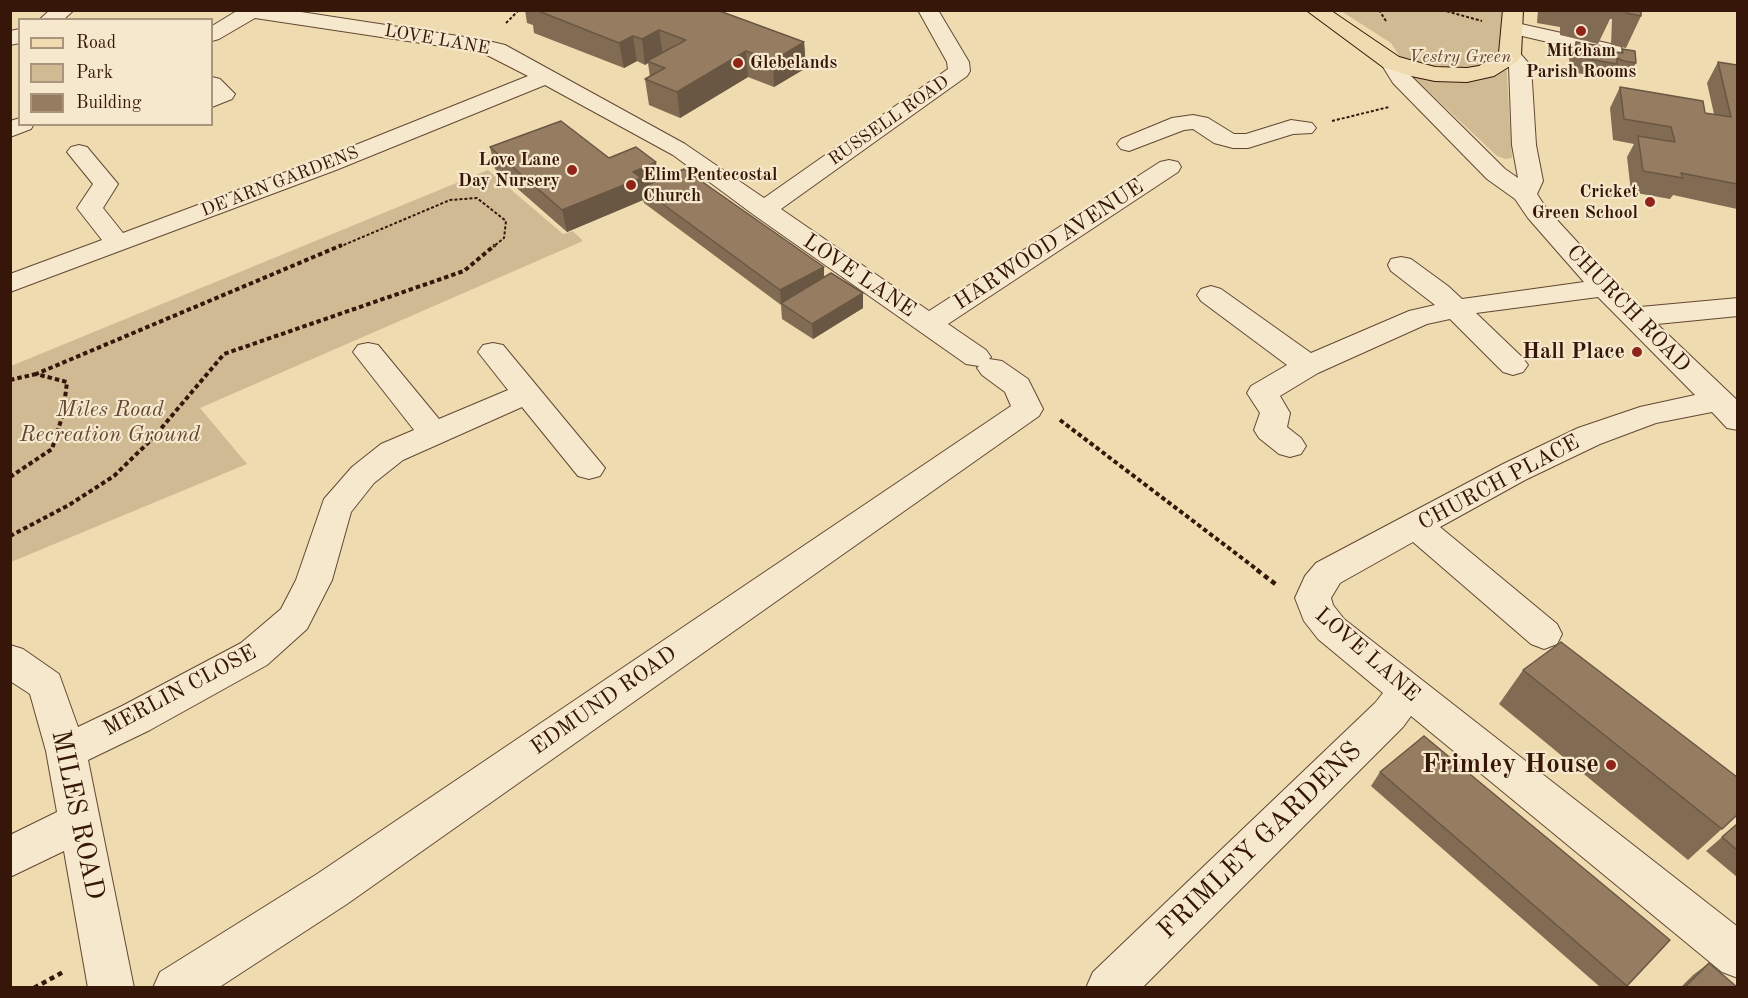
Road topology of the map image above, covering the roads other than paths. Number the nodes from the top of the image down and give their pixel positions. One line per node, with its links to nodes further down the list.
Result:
1 (244, 10): 4 (street, LOVE LANE)
2 (928, 10): 16 (street, RUSSELL ROAD)
3 (1316, 10): 9 (main road)
4 (252, 11): 6 (street); 10 (street, LOVE LANE)
5 (1512, 19): 7 (street); 8 (main road)
6 (213, 34)
7 (1612, 51)
8 (1510, 56): 9 (main road); 15 (street)
9 (1391, 62): 15 (street, CHURCH ROAD)
10 (548, 76): 16 (street, LOVE LANE); 17 (street, DE'ARN GARDENS)
11 (213, 85): 12 (street)
12 (213, 99)
13 (1304, 128): 25 (street, HARWOOD AVENUE)
14 (79, 152): 17 (street)
15 (1524, 194): 20 (street, CHURCH ROAD)
16 (763, 210): 25 (street, LOVE LANE)
17 (118, 244): 19 (street, DE'ARN GARDENS)
18 (1401, 265): 23 (street)
19 (10, 284)
20 (1604, 288): 23 (street); 24 (street, CHURCH ROAD)
21 (1211, 295): 29 (street)
22 (1737, 307): 24 (street)
23 (1453, 309): 28 (street); 29 (street)
24 (1633, 317): 32 (street, CHURCH ROAD)
25 (929, 324): 31 (street, LOVE LANE)
26 (368, 352): 33 (street)
27 (493, 352): 30 (street)
28 (1513, 365)
29 (1308, 366): 34 (street)
30 (527, 393): 33 (street, MERLIN CLOSE); 35 (street)
31 (1028, 409): 46 (street, EDMUND ROAD)
32 (1728, 411): 36 (street, CHURCH PLACE)
33 (434, 434): 41 (street, MERLIN CLOSE)
34 (1290, 446)
35 (589, 468)
36 (1416, 526): 37 (street, CHURCH PLACE); 38 (street)
37 (1317, 610): 40 (street, LOVE LANE)
38 (1544, 634)
39 (10, 660): 41 (street, MILES ROAD)
40 (1407, 691): 44 (street, LOVE LANE); 47 (street, FRIMLEY GARDENS)
41 (66, 751): 42 (street, MILES ROAD)
42 (79, 822): 43 (street); 45 (street, MILES ROAD)
43 (10, 857)
44 (1737, 956)
45 (111, 987)
46 (176, 987)
47 (1109, 987)

